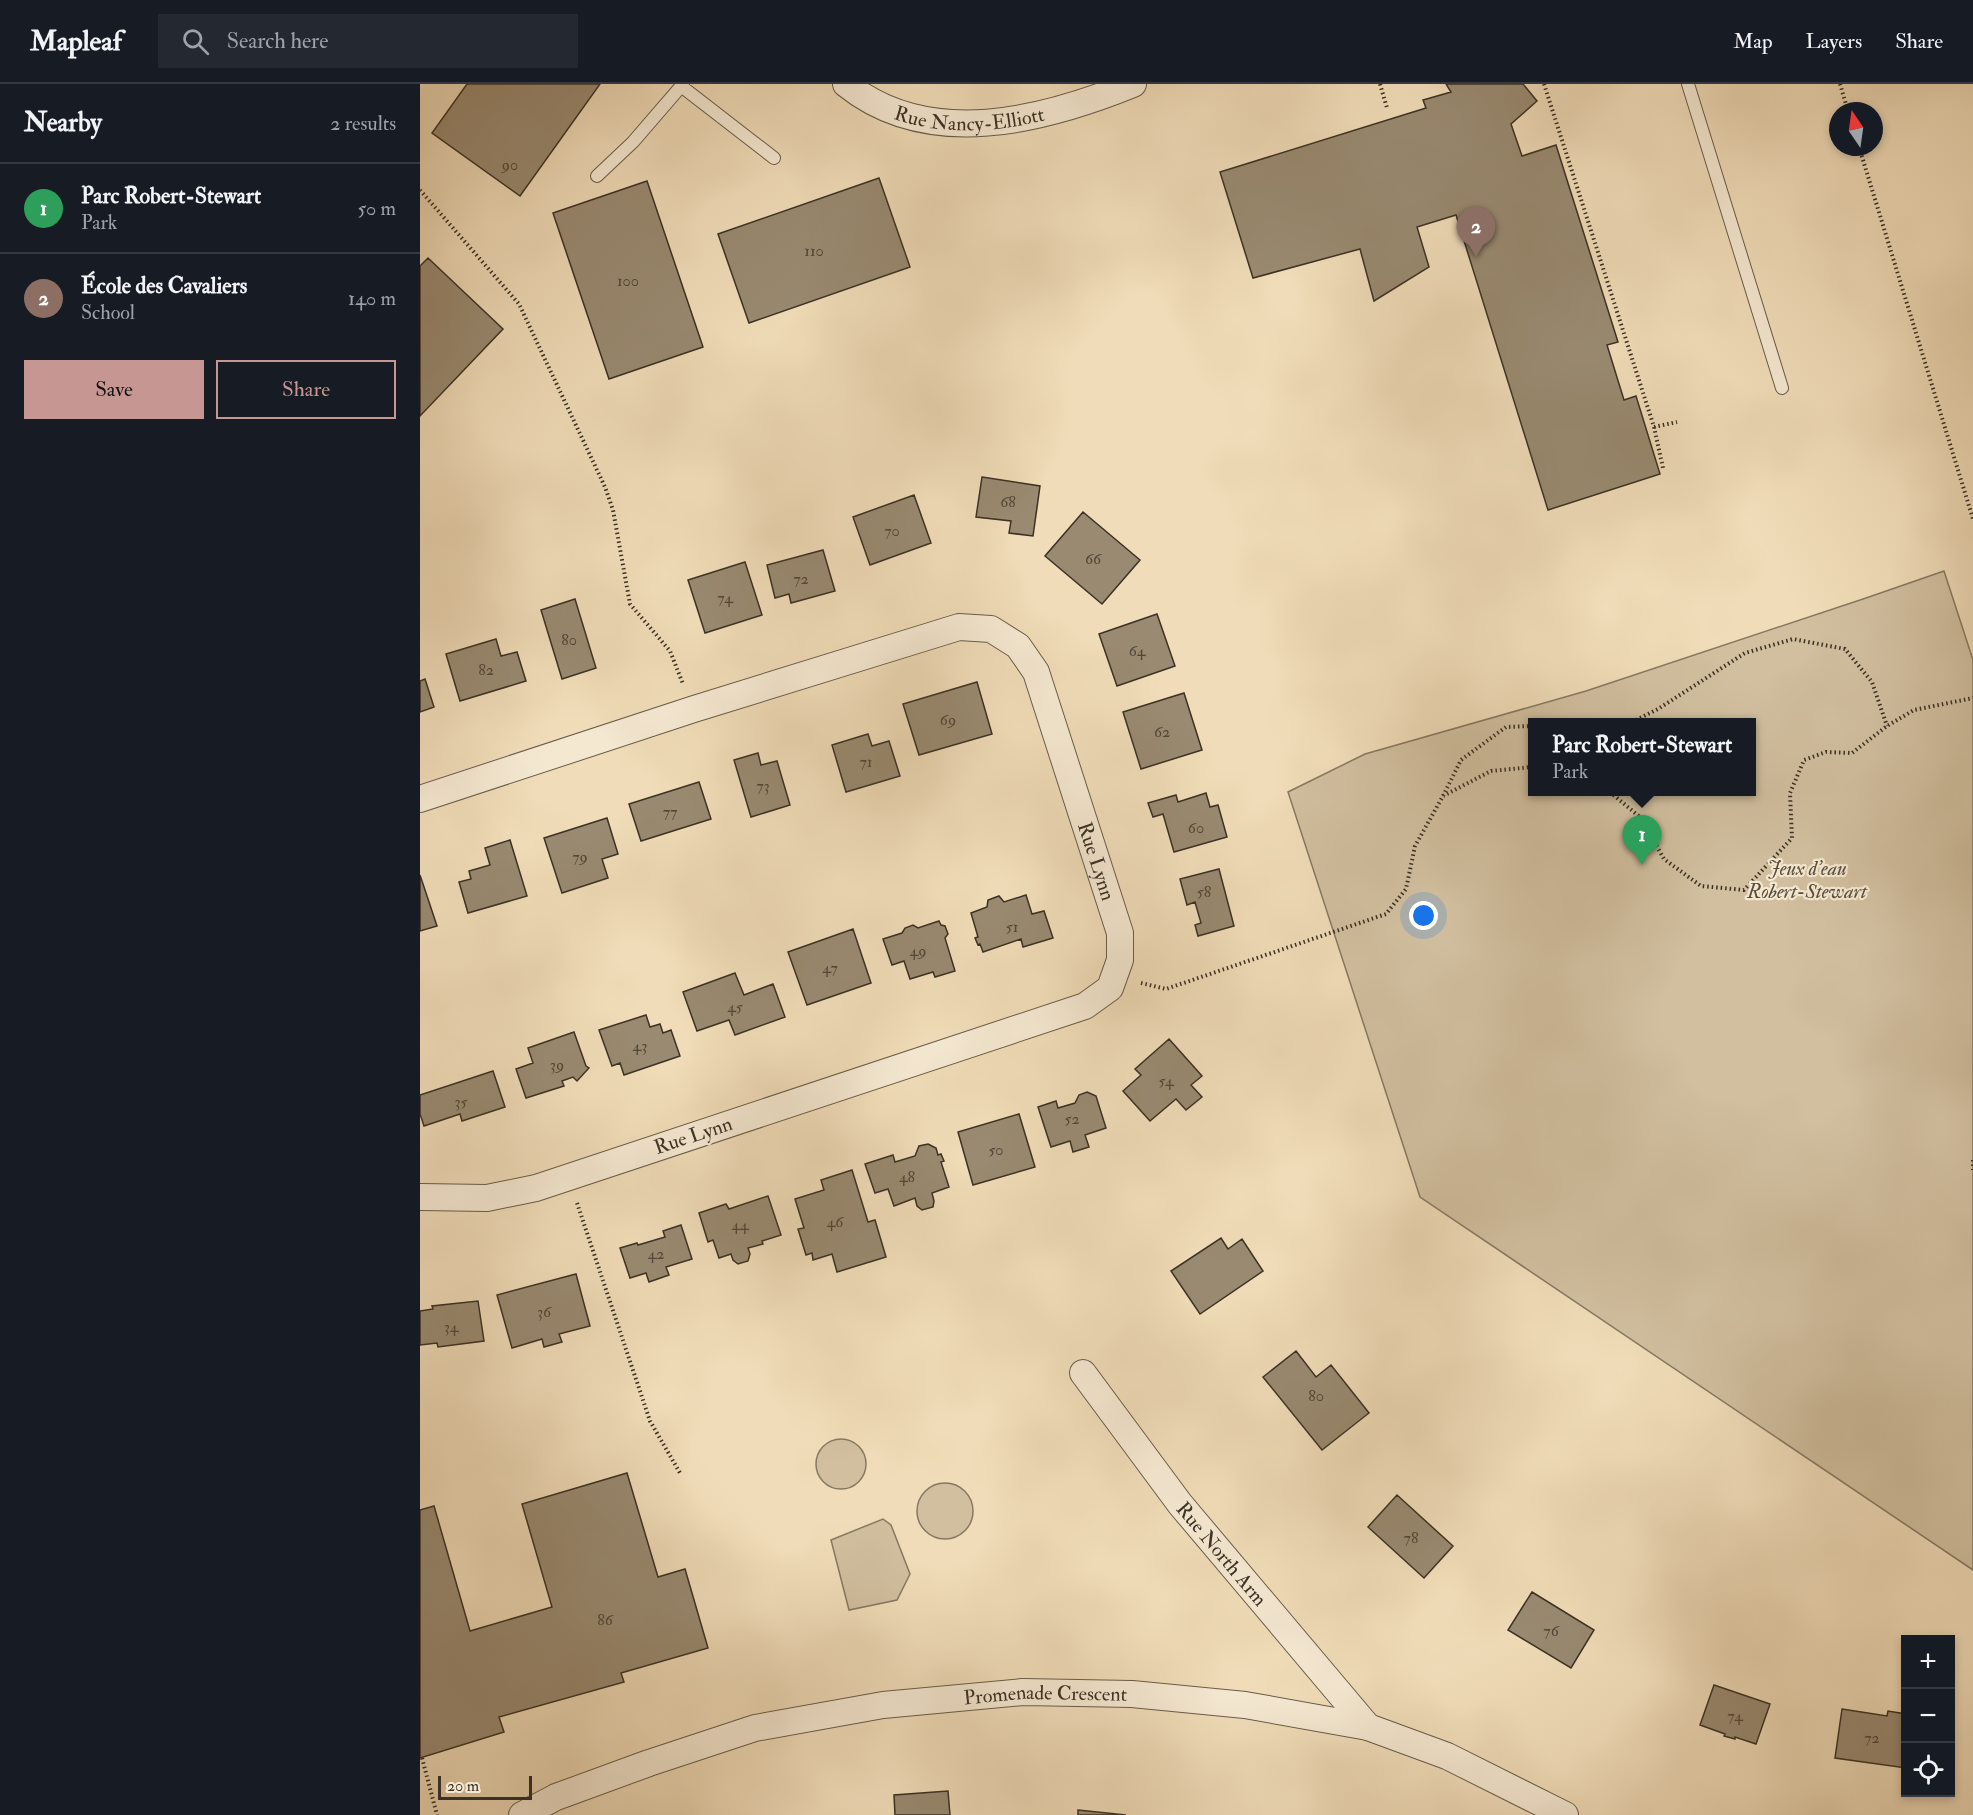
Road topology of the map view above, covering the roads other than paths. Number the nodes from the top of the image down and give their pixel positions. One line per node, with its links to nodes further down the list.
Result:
1 (846, 84): 2 (street, Rue Nancy-Elliott)
2 (1133, 84)
3 (1689, 84): 7 (lane)
4 (682, 85): 5 (lane); 6 (lane)
5 (774, 158)
6 (597, 176)
7 (1782, 388)
8 (420, 799): 9 (street, Rue Lynn)
9 (420, 1197)
10 (1083, 1373): 11 (street, Rue North Arm)
11 (1368, 1727): 12 (street, Promenade Crescent); 13 (street, Promenade Crescent)
12 (522, 1815)
13 (1564, 1815)

